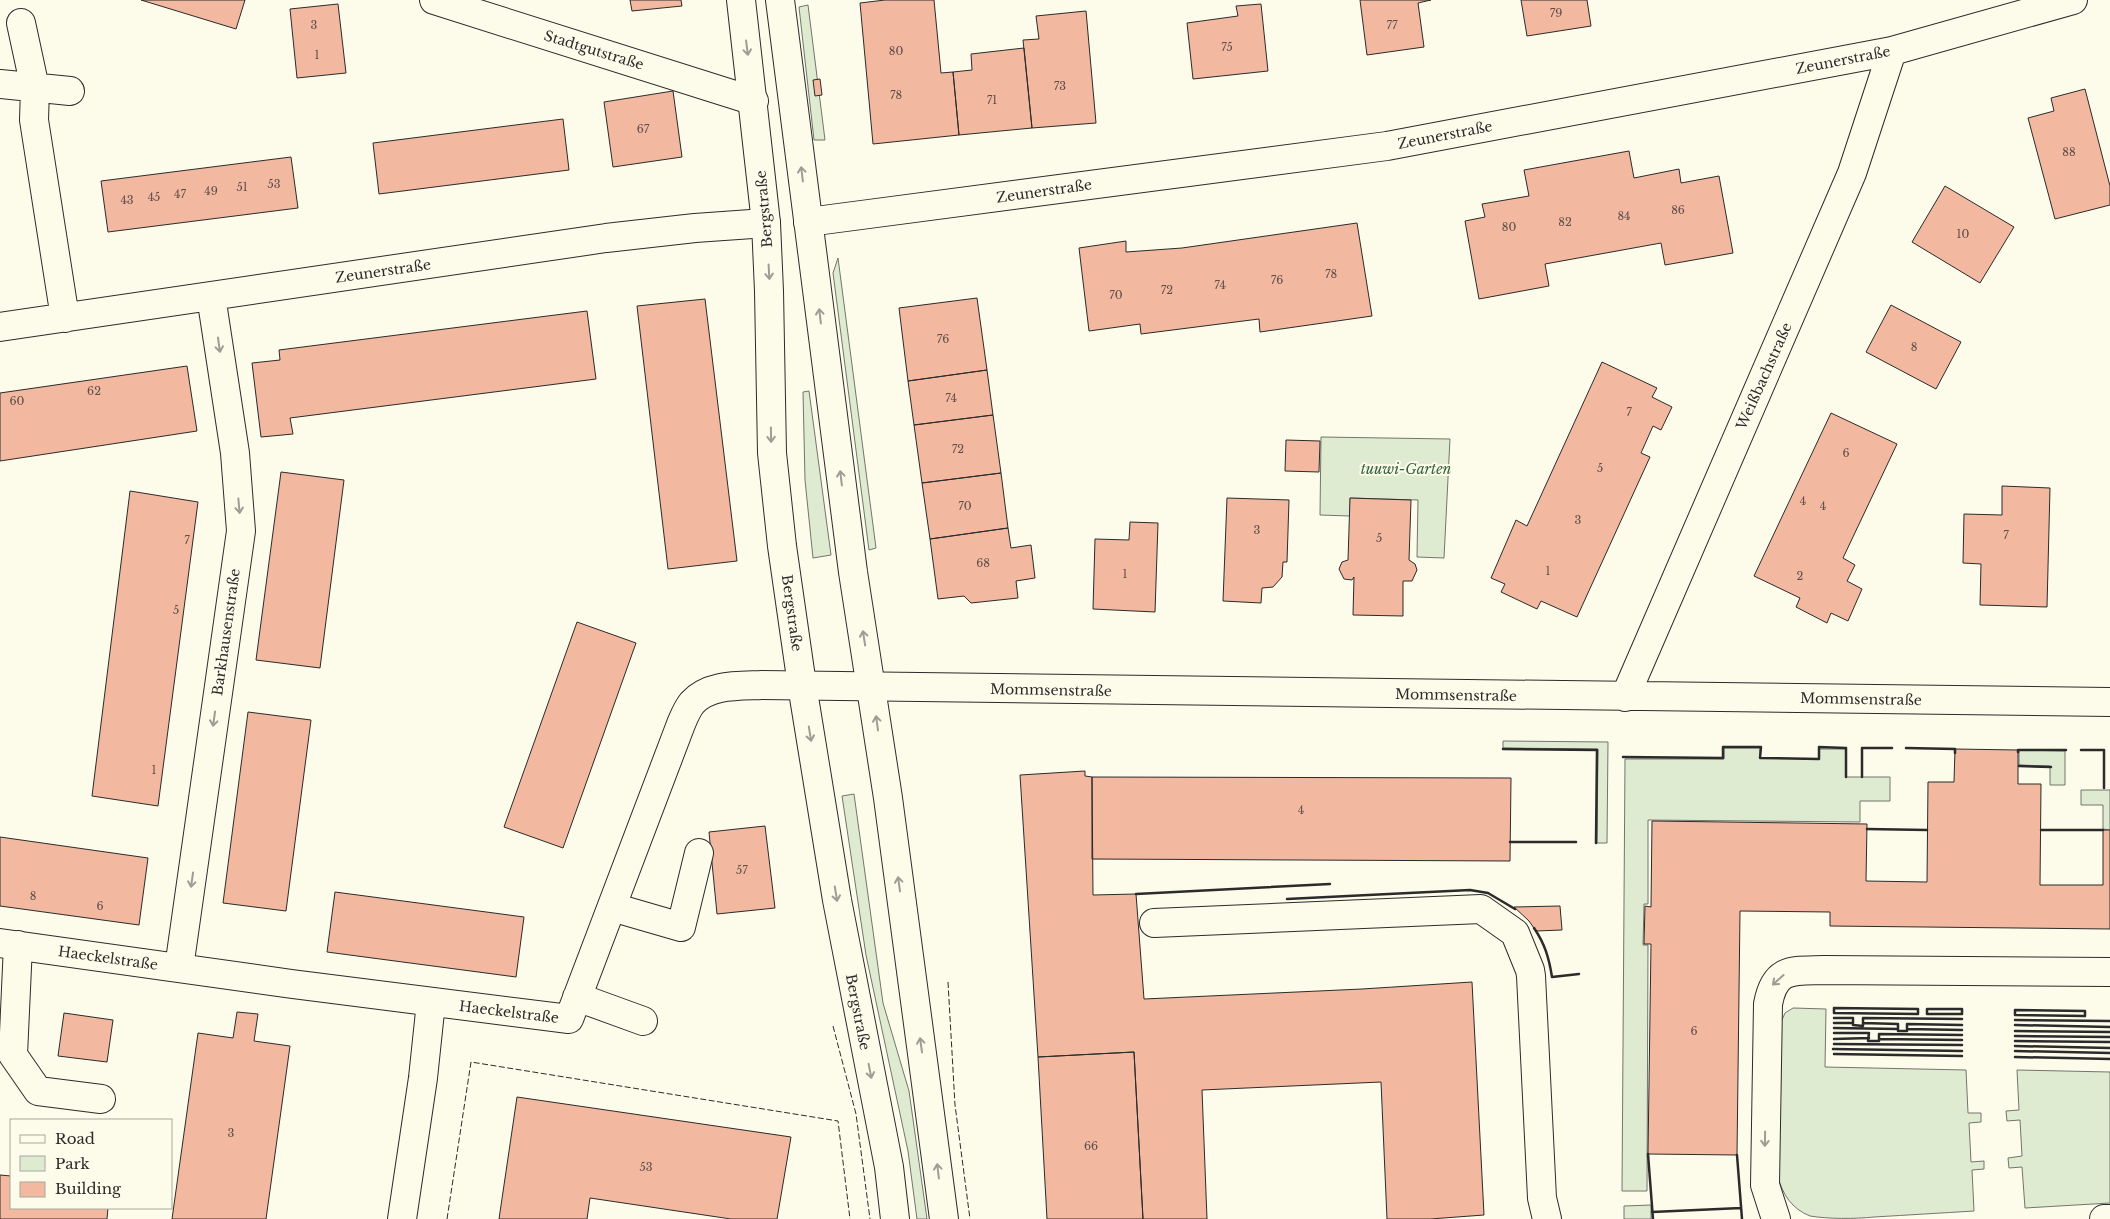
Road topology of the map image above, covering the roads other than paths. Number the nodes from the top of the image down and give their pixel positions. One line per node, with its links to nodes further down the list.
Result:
1 (434, 0): 10 (street, Stadtgutstraße)
2 (741, 0): 10 (street, Bergstraße, one-way to 10)
3 (780, 0): 11 (street, one-way to 3)
4 (2073, 0): 6 (street, Zeunerstraße)
5 (21, 23): 8 (street)
6 (1892, 51): 11 (street, Zeunerstraße); 18 (street, Weißbachstraße)
7 (0, 84): 8 (street)
8 (35, 88): 9 (street); 14 (street)
9 (70, 90)
10 (754, 101): 12 (street, Bergstraße)
11 (808, 222): 17 (street, one-way to 11)
12 (766, 223): 13 (street, Zeunerstraße); 16 (street, Bergstraße, one-way to 16)
13 (212, 296): 14 (street, Zeunerstraße); 24 (street, Barkhausenstraße, one-way to 24)
14 (65, 318): 15 (street, Zeunerstraße)
15 (0, 327)
16 (802, 686): 17 (street, Mommsenstraße); 21 (street, Haeckelstraße); 32 (street, Bergstraße, one-way to 32)
17 (871, 687): 18 (street, Mommsenstraße); 33 (street, one-way to 17)
18 (1626, 697): 19 (street, Mommsenstraße)
19 (2110, 702)
20 (699, 853): 21 (street)
21 (612, 907): 26 (street, Haeckelstraße)
22 (1154, 922): 34 (street)
23 (9, 944): 24 (street, Haeckelstraße); 29 (street)
24 (179, 968): 27 (street, Haeckelstraße)
25 (2110, 972): 35 (street, one-way to 35)
26 (577, 997): 27 (street, Haeckelstraße); 28 (street)
27 (431, 1002): 31 (street)
28 (643, 1021)
29 (101, 1098)
30 (2110, 1218): 36 (street)
31 (402, 1219)
32 (896, 1219)
33 (944, 1219)
34 (1548, 1219)
35 (1776, 1219)
36 (2104, 1219)

